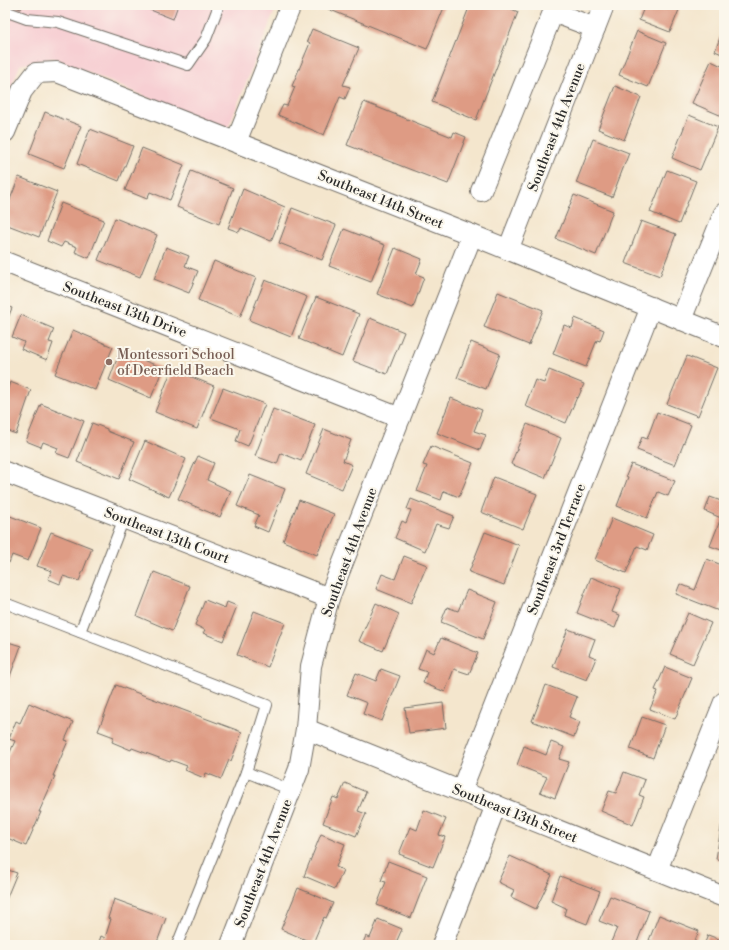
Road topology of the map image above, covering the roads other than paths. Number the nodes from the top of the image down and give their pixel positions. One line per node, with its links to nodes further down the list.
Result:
1 (219, 5): 5 (lane)
2 (291, 5): 8 (street)
3 (604, 5): 6 (street, Southeast 4th Avenue)
4 (555, 8): 6 (street); 9 (street)
5 (5, 11)
6 (595, 28): 12 (street, Southeast 4th Avenue)
7 (5, 132): 8 (street, Southeast 14th Street)
8 (236, 142): 11 (street, Southeast 14th Street)
9 (482, 191)
10 (724, 213): 15 (street)
11 (472, 235): 12 (street, Southeast 14th Street); 17 (street, Southeast 4th Avenue)
12 (508, 250): 14 (street, Southeast 14th Street)
13 (5, 262): 17 (street, Southeast 13th Drive)
14 (651, 307): 15 (street, Southeast 14th Street); 27 (street, Southeast 3rd Terrace)
15 (682, 320): 16 (street, Southeast 14th Street)
16 (724, 337)
17 (400, 418): 20 (street, Southeast 4th Avenue)
18 (5, 472): 19 (street, Southeast 13th Court)
19 (124, 518): 20 (street, Southeast 13th Court); 22 (lane)
20 (329, 598): 24 (street, Southeast 4th Avenue)
21 (5, 603): 22 (lane)
22 (80, 632): 25 (lane)
23 (724, 702): 29 (street)
24 (306, 729): 26 (street, Southeast 4th Avenue); 27 (street, Southeast 13th Street)
25 (246, 772): 26 (lane); 31 (lane)
26 (291, 790): 32 (street, Southeast 4th Avenue)
27 (461, 791): 28 (street, Southeast 13th Street)
28 (496, 805): 29 (street, Southeast 13th Street); 33 (street)
29 (656, 870): 30 (street, Southeast 13th Street)
30 (724, 897)
31 (177, 945)
32 (231, 945)
33 (442, 945)

